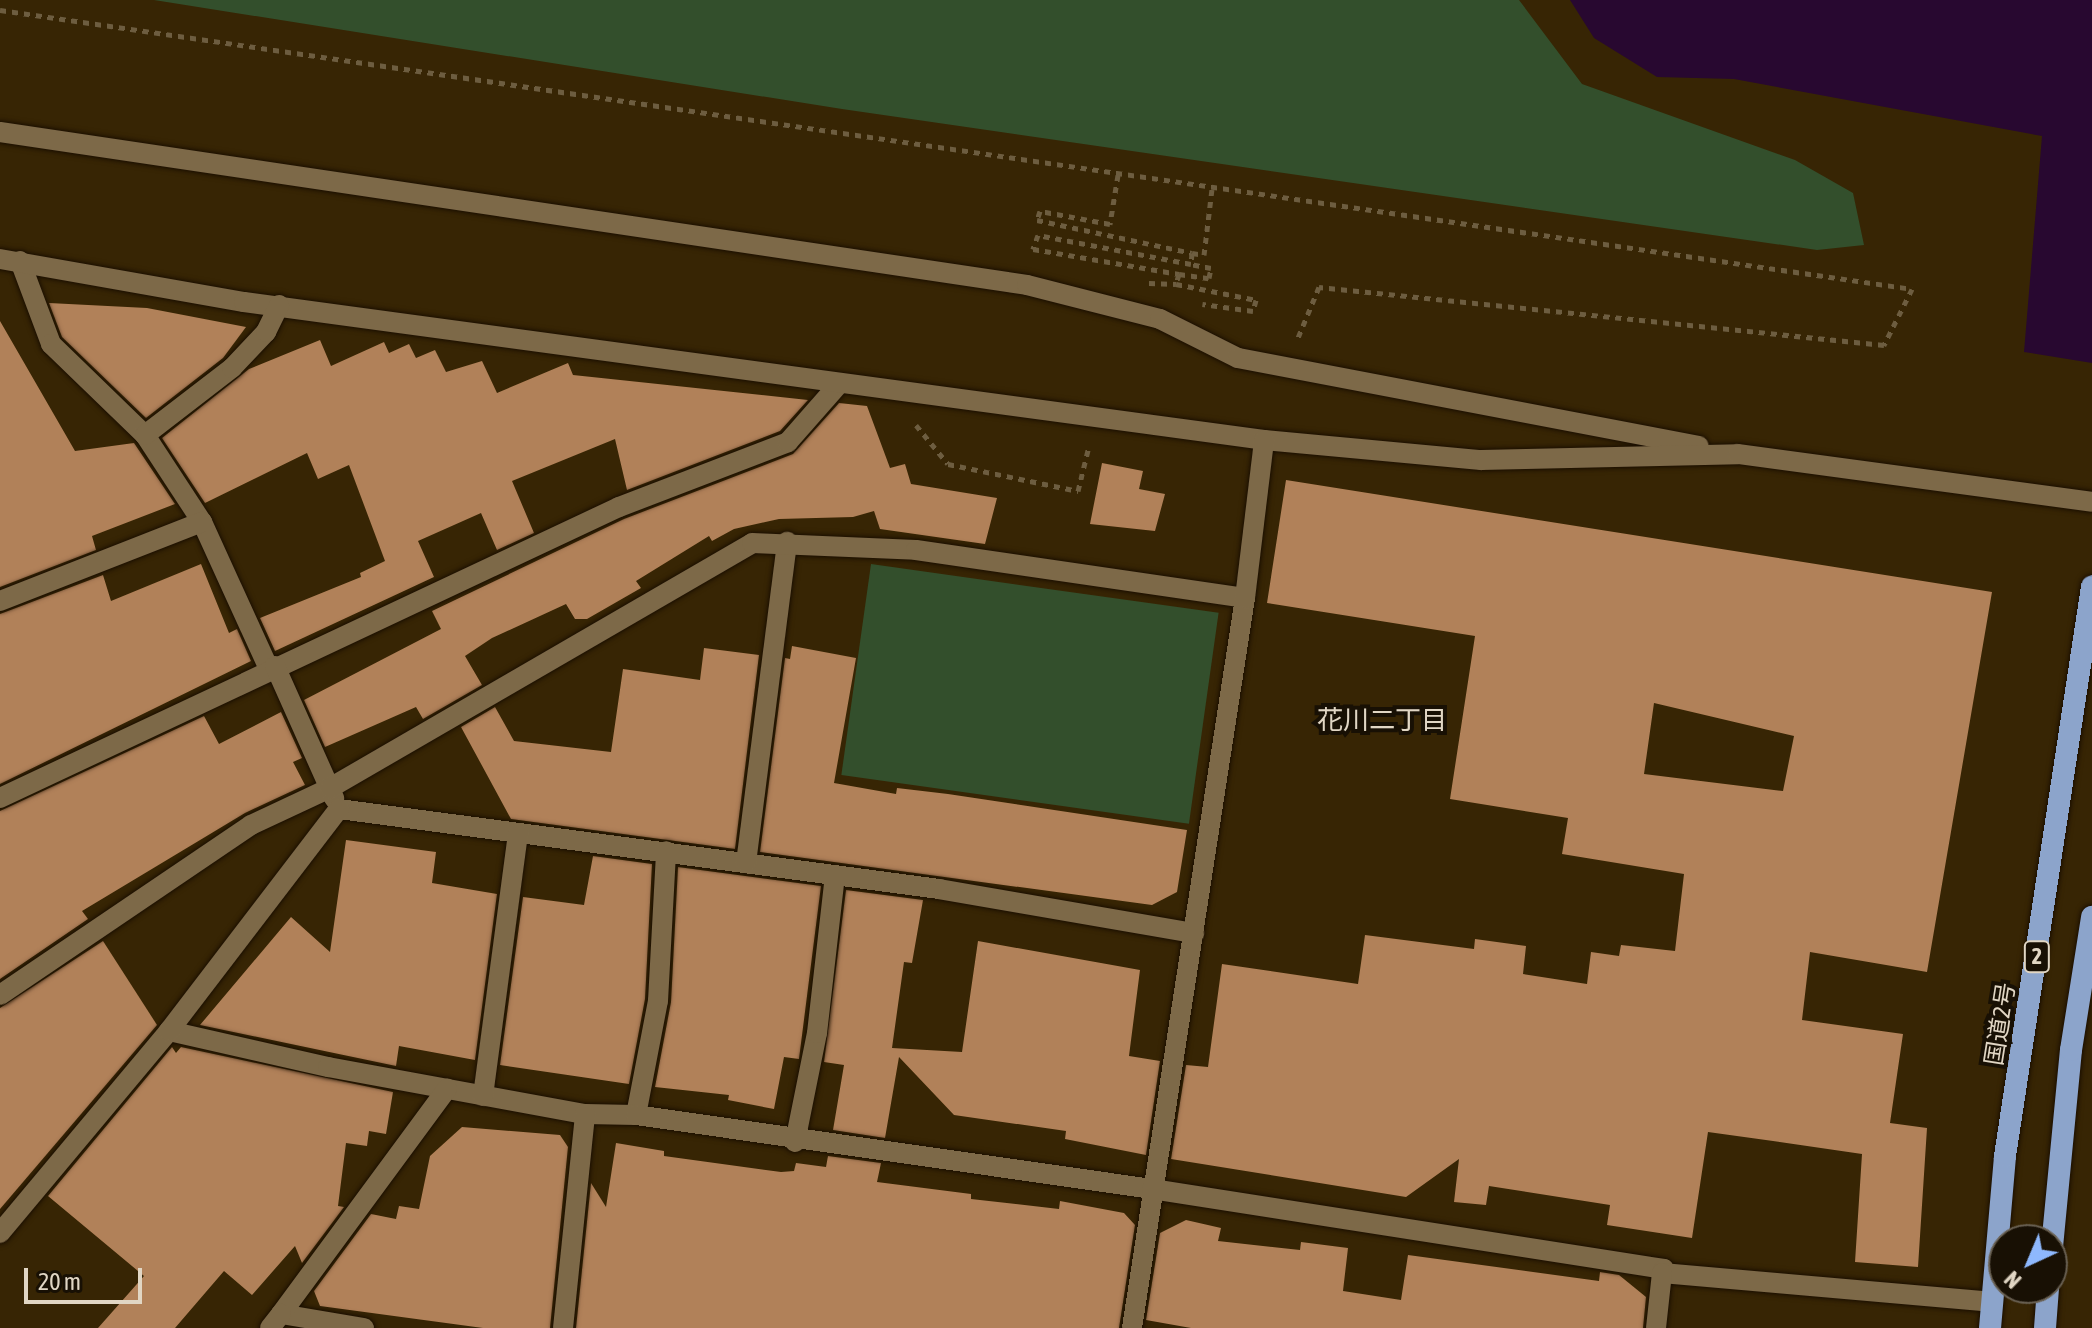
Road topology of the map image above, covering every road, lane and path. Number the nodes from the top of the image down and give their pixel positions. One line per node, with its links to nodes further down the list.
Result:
1 (0, 10): 3 (path)
2 (0, 132): 12 (street)
3 (1118, 175): 4 (path); 5 (path)
4 (1212, 189): 5 (path); 13 (path)
5 (1192, 253): 7 (path)
6 (10, 260): 11 (street); 17 (street)
7 (1191, 264): 8 (path); 8 (path)
8 (1179, 274): 10 (path)
9 (1139, 282): 10 (path)
10 (1176, 284): 12 (path)
11 (279, 305): 14 (street); 17 (street)
12 (1160, 319): 13 (street)
13 (1286, 367): 19 (street)
14 (839, 384): 15 (street); 26 (street)
15 (902, 393): 16 (street); 16 (path)
16 (1095, 418): 18 (street)
17 (145, 435): 21 (street)
18 (1264, 440): 19 (street); 24 (street)
19 (1738, 454): 20 (street)
20 (2092, 502)
21 (202, 522): 25 (street); 26 (street)
22 (787, 542): 24 (street); 27 (street); 32 (street)
23 (2092, 587): 44 (highway, 国道2号 / 2)
24 (1245, 598): 35 (street)
25 (0, 601)
26 (272, 668): 27 (street); 28 (street)
27 (330, 788): 29 (street); 36 (street)
28 (0, 798)
29 (339, 809): 30 (street); 37 (street)
30 (518, 833): 31 (street); 39 (street)
31 (666, 851): 32 (street); 41 (street)
32 (746, 863): 33 (street)
33 (835, 875): 35 (street); 42 (street)
34 (2092, 917): 45 (highway, 2)
35 (1194, 933): 43 (street)
36 (0, 995)
37 (169, 1031): 38 (street); 46 (street)
38 (447, 1089): 39 (street); 51 (street)
39 (483, 1096): 40 (street)
40 (585, 1114): 41 (street); 53 (street)
41 (636, 1115): 42 (street)
42 (795, 1142): 43 (street)
43 (1152, 1189): 47 (street); 54 (street)
44 (1998, 1224)
45 (2054, 1224)
46 (0, 1233)
47 (1662, 1273): 48 (street); 55 (street)
48 (1988, 1302)
49 (1991, 1304): 56 (highway, 国道2号 / 2)
50 (2047, 1304): 57 (highway)
51 (276, 1321): 52 (street)
52 (364, 1328)
53 (563, 1328)
54 (1132, 1328)
55 (1656, 1328)
56 (1990, 1328)
57 (2045, 1328)

